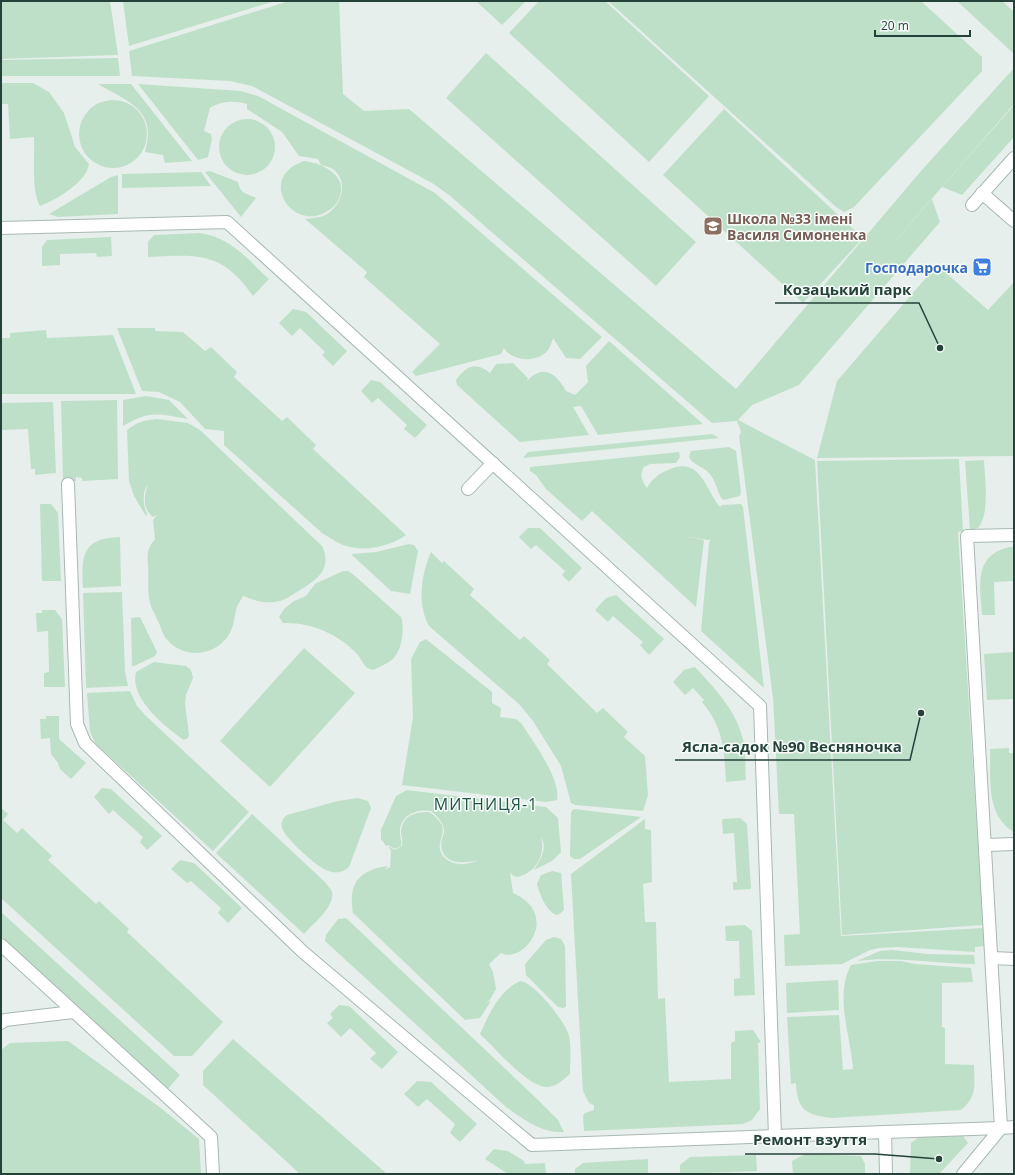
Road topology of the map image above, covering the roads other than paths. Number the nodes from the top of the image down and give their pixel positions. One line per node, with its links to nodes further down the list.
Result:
1 (1014, 158): 2 (lane)
2 (982, 193): 3 (lane); 4 (lane)
3 (972, 205)
4 (1014, 221)
5 (1, 228): 6 (lane)
6 (493, 463): 8 (lane); 20 (lane)
7 (68, 484): 20 (lane)
8 (468, 489)
9 (1014, 534): 11 (lane)
10 (1014, 844): 11 (lane)
11 (986, 845): 13 (lane)
12 (1, 945): 15 (lane)
13 (993, 958): 14 (lane); 18 (lane)
14 (1014, 960)
15 (73, 1012): 16 (lane); 21 (lane)
16 (1, 1023)
17 (1014, 1127): 18 (lane)
18 (1002, 1128): 19 (lane); 23 (lane)
19 (885, 1132): 20 (lane); 22 (lane)
20 (776, 1136)
21 (213, 1174)
22 (886, 1174)
23 (963, 1174)

